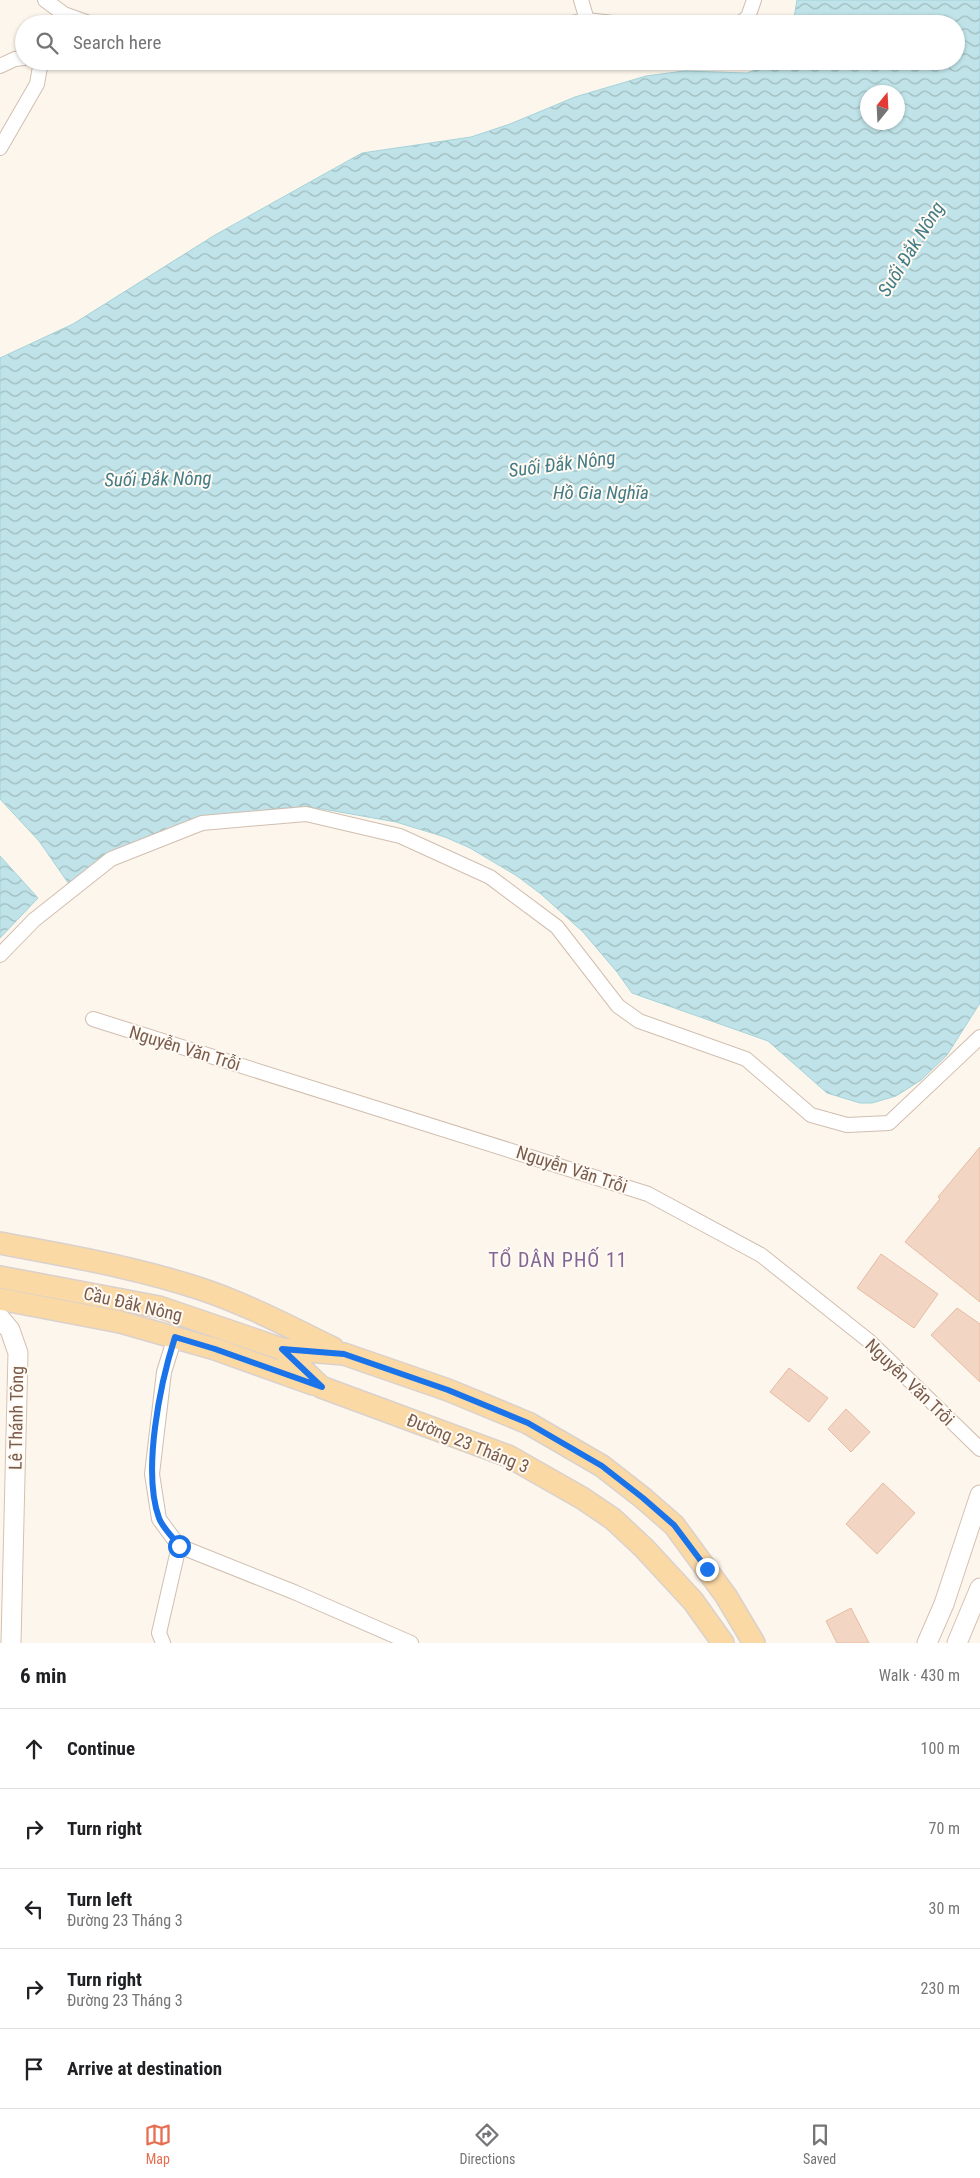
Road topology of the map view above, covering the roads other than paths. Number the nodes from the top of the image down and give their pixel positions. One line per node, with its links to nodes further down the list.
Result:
1 (45, 0): 4 (street)
2 (581, 0): 5 (street)
3 (754, 0): 6 (street)
4 (58, 15)
5 (586, 15)
6 (749, 15)
7 (15, 59): 8 (street)
8 (0, 66)
9 (39, 70): 10 (street)
10 (0, 148)
11 (0, 955): 13 (street)
12 (93, 1019): 22 (street, Nguyễn Văn Trỗi)
13 (980, 1037)
14 (0, 1243): 20 (main road)
15 (0, 1278): 19 (main road, Cầu Đắk Nông)
16 (0, 1298): 18 (main road)
17 (0, 1318): 26 (street, Lê Thánh Tông)
18 (175, 1337): 21 (main road); 24 (street)
19 (273, 1345): 20 (main road); 21 (main road, Đường 23 Tháng 3)
20 (344, 1354): 30 (main road)
21 (322, 1387): 29 (main road, Đường 23 Tháng 3)
22 (980, 1449)
23 (980, 1495): 31 (street)
24 (179, 1546): 27 (street); 28 (street)
25 (980, 1591): 32 (street)
26 (12, 1643)
27 (164, 1643)
28 (411, 1643)
29 (723, 1643)
30 (754, 1643)
31 (927, 1643)
32 (958, 1643)

